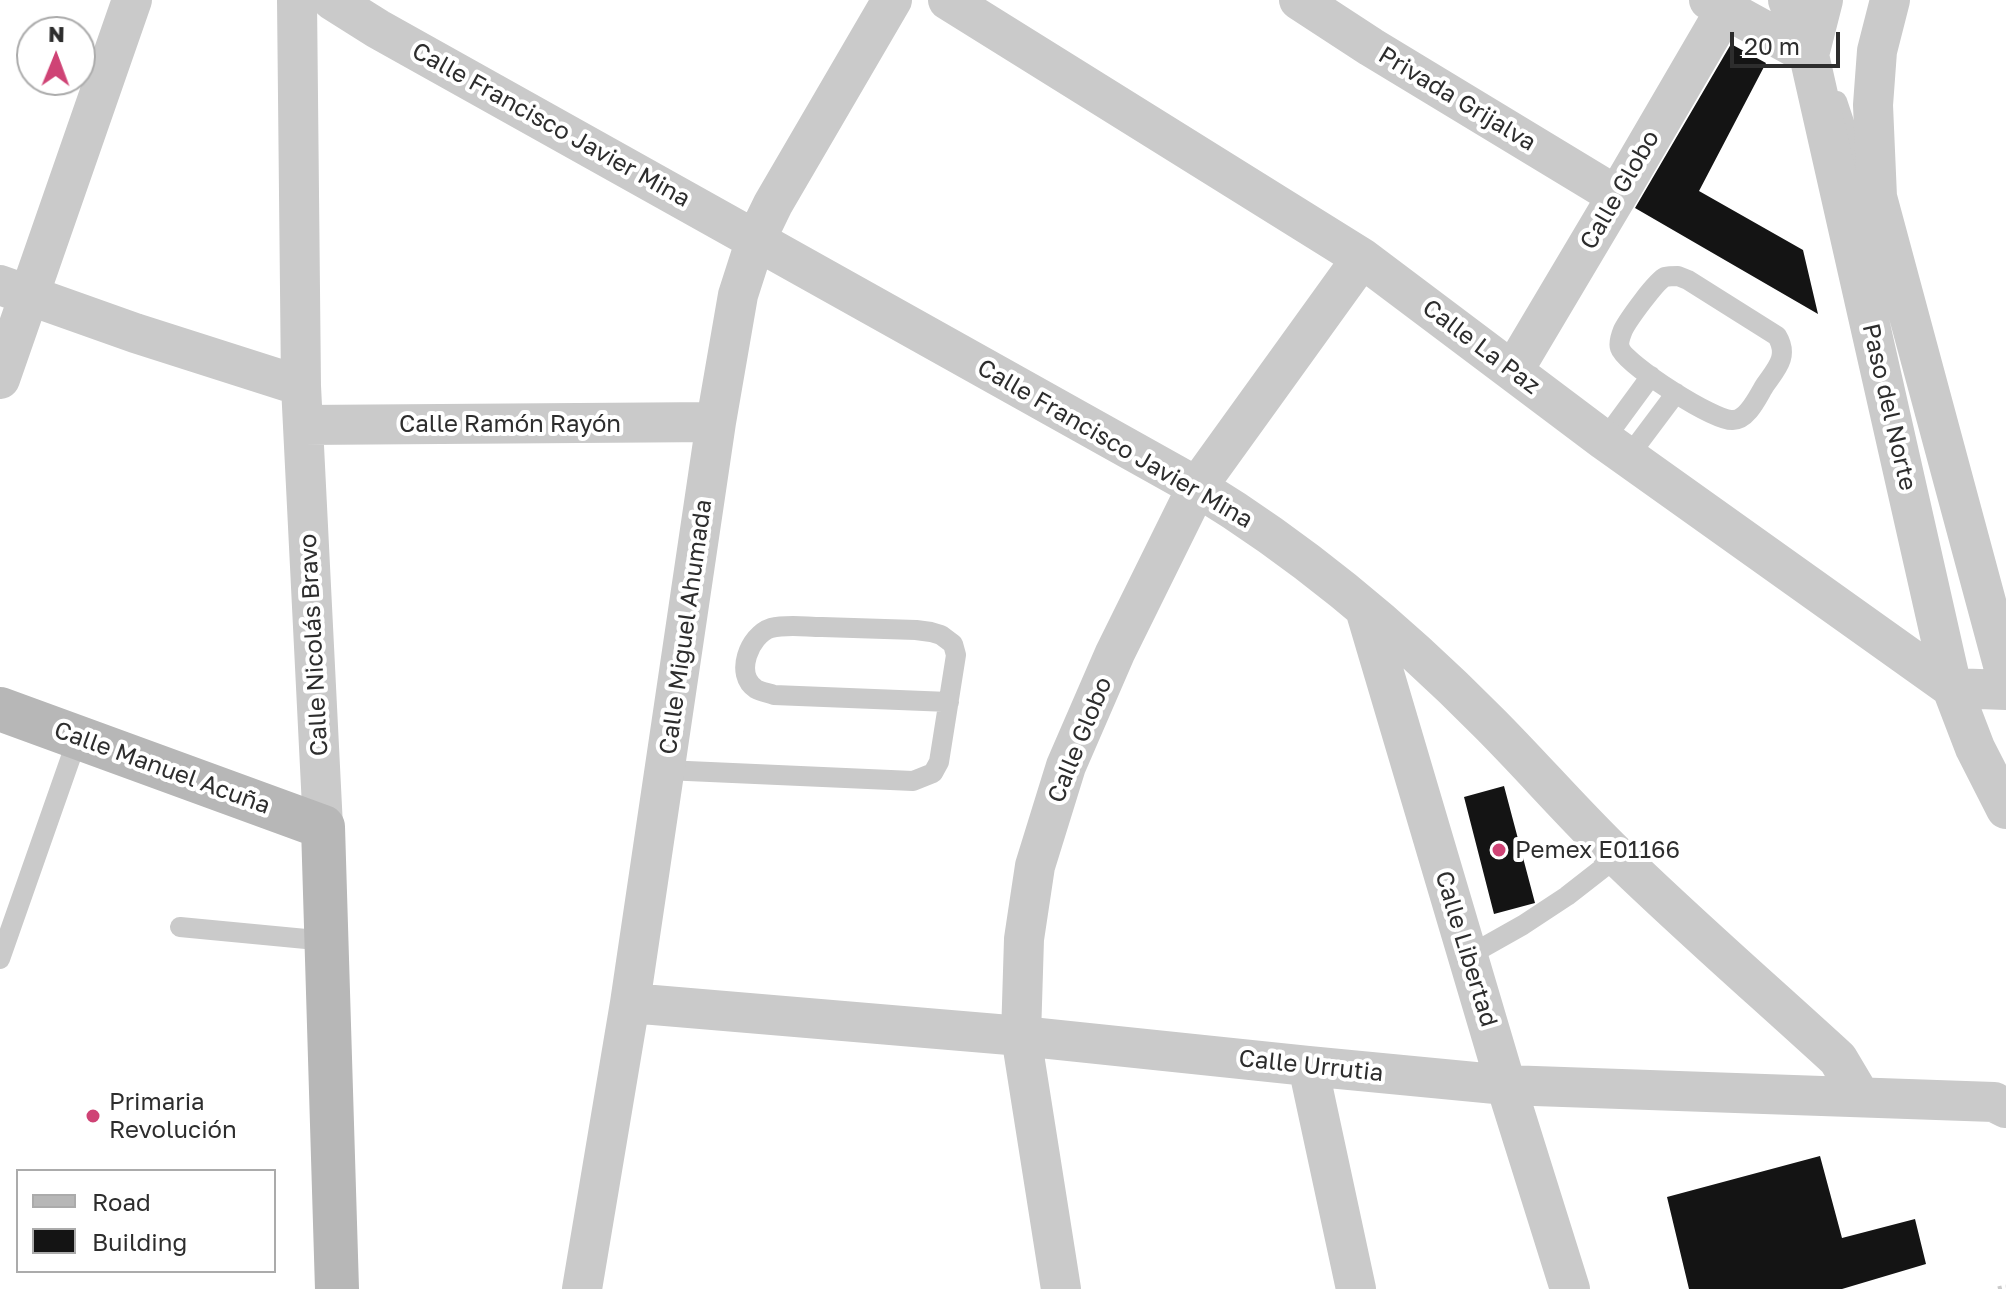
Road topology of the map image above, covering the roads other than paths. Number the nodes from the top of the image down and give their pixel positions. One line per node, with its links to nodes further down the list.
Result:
1 (132, 0): 17 (street)
2 (297, 0): 21 (street, Calle Nicolás Bravo)
3 (332, 0): 11 (street, Calle Francisco Javier Mina)
4 (892, 0): 15 (street, Calle Miguel Ahumada)
5 (948, 0): 16 (street, Calle La Paz)
6 (1299, 0): 13 (street, Privada Grijalva)
7 (1788, 0): 12 (street, Paso del Norte)
8 (1823, 0): 12 (street)
9 (1890, 0): 14 (street, Paso del Norte)
10 (1717, 4): 12 (street); 13 (street, Calle Globo)
11 (385, 14): 15 (street, Calle Francisco Javier Mina)
12 (1809, 55): 14 (lane); 29 (street, Paso del Norte)
13 (1617, 196): 18 (street, Calle Globo)
14 (1877, 197): 28 (street, Paso del Norte)
15 (756, 239): 23 (street, Calle Miguel Ahumada); 26 (street, Calle Francisco Javier Mina)
16 (1362, 258): 18 (street, Calle La Paz); 26 (street, Calle Globo)
17 (15, 290): 20 (street); 21 (street)
18 (1513, 371): 25 (street, Calle La Paz)
19 (1651, 376): 22 (lane); 22 (lane); 25 (lane)
20 (0, 379)
21 (301, 386): 24 (street, Calle Nicolás Bravo)
22 (1676, 393): 25 (lane)
23 (716, 422): 24 (street, Calle Ramón Rayón); 34 (street, Calle Miguel Ahumada)
24 (303, 425): 36 (street, Calle Nicolás Bravo)
25 (1616, 448): 29 (street, Calle La Paz)
26 (1197, 487): 27 (street, Calle Francisco Javier Mina); 43 (street, Calle Globo)
27 (1365, 609): 37 (street, Calle Francisco Javier Mina); 40 (street, Calle Libertad)
28 (2006, 676)
29 (1952, 688): 30 (street); 35 (street, Paso del Norte)
30 (2006, 690)
31 (949, 702): 31 (lane); 34 (lane)
32 (0, 709): 33 (main road, Calle Manuel Acuña)
33 (78, 737): 36 (main road, Calle Manuel Acuña); 41 (lane)
34 (665, 770): 42 (street, Calle Miguel Ahumada)
35 (2006, 809)
36 (323, 827): 39 (main road, Calle Nicolás Bravo)
37 (1617, 857): 40 (lane); 46 (street, Calle Francisco Javier Mina)
38 (180, 927): 39 (lane)
39 (327, 941): 48 (main road, Calle Nicolás Bravo)
40 (1468, 956): 45 (street, Calle Libertad)
41 (0, 959)
42 (630, 1003): 43 (street, Calle Urrutia); 49 (street, Calle Miguel Ahumada)
43 (1021, 1036): 44 (street, Calle Urrutia); 50 (street, Calle Globo)
44 (1308, 1066): 45 (street, Calle Urrutia); 51 (street)
45 (1506, 1085): 46 (street, Calle Urrutia); 52 (street, Calle Libertad)
46 (1860, 1096): 47 (street, Calle Urrutia)
47 (2002, 1102)
48 (337, 1289)
49 (582, 1289)
50 (1061, 1289)
51 (1356, 1289)
52 (1570, 1289)

